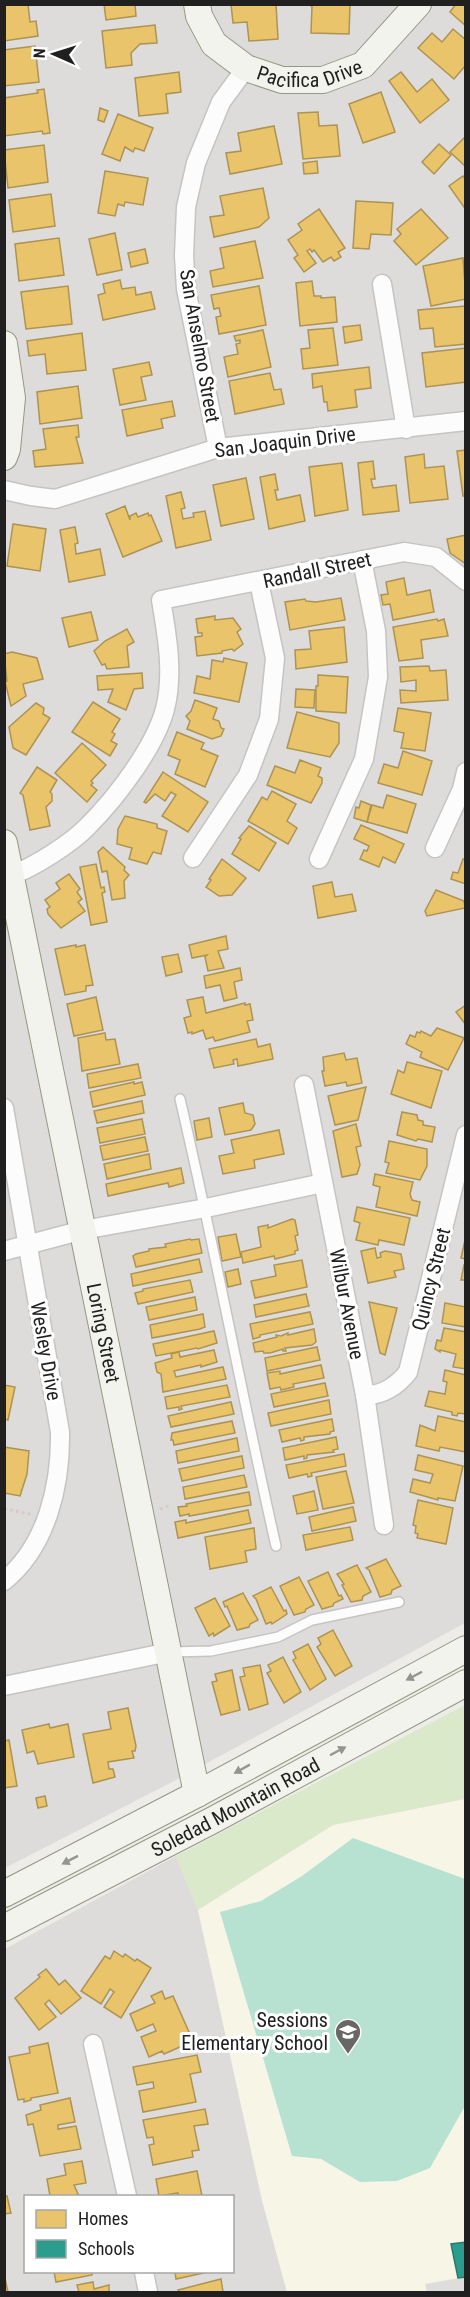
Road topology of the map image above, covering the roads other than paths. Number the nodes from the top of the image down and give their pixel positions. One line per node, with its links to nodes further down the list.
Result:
1 (197, 4): 3 (street, Pacifica Drive)
2 (418, 4): 3 (street, Pacifica Drive)
3 (246, 68): 4 (street, Pacifica Drive)
4 (186, 207): 9 (street, San Anselmo Street)
5 (382, 284): 8 (street)
6 (5, 350): 10 (street)
7 (465, 421): 8 (street, San Joaquin Drive)
8 (406, 429): 9 (street, San Joaquin Drive)
9 (219, 448): 11 (street, San Joaquin Drive)
10 (4, 457)
11 (4, 490)
12 (362, 560): 13 (street, Randall Street); 14 (street, Randall Street); 19 (street)
13 (465, 580)
14 (259, 582): 18 (street); 20 (street, Randall Street)
15 (465, 772): 17 (street)
16 (4, 843): 20 (street, Loring Street)
17 (435, 848)
18 (193, 858)
19 (320, 859)
20 (12, 875): 27 (street, Loring Street)
21 (304, 1085): 25 (street, Wilbur Avenue)
22 (180, 1100): 26 (lane)
23 (4, 1108): 28 (street, Wesley Drive)
24 (465, 1135): 30 (street, Quincy Street)
25 (323, 1183): 26 (street); 30 (street, Wilbur Avenue)
26 (206, 1208): 27 (street); 32 (lane)
27 (83, 1230): 28 (street); 36 (street, Loring Street)
28 (28, 1244): 29 (street); 33 (street, Wesley Drive)
29 (4, 1251)
30 (365, 1395): 31 (street, Wilbur Avenue)
31 (384, 1525)
32 (276, 1546)
33 (4, 1581)
34 (399, 1602): 36 (lane)
35 (465, 1649): 39 (street, Soledad Mountain Road, one-way to 39)
36 (169, 1652): 38 (street); 39 (street, Loring Street)
37 (465, 1683): 40 (street, Soledad Mountain Road, one-way to 37)
38 (4, 1686)
39 (197, 1794): 40 (street, Loring Street); 41 (street, Soledad Mountain Road, one-way to 41)
40 (213, 1820): 42 (street, Soledad Mountain Road)
41 (4, 1894)
42 (4, 1928)
43 (93, 2044): 44 (street)
44 (127, 2195)
45 (144, 2273): 46 (street)
46 (148, 2292)

